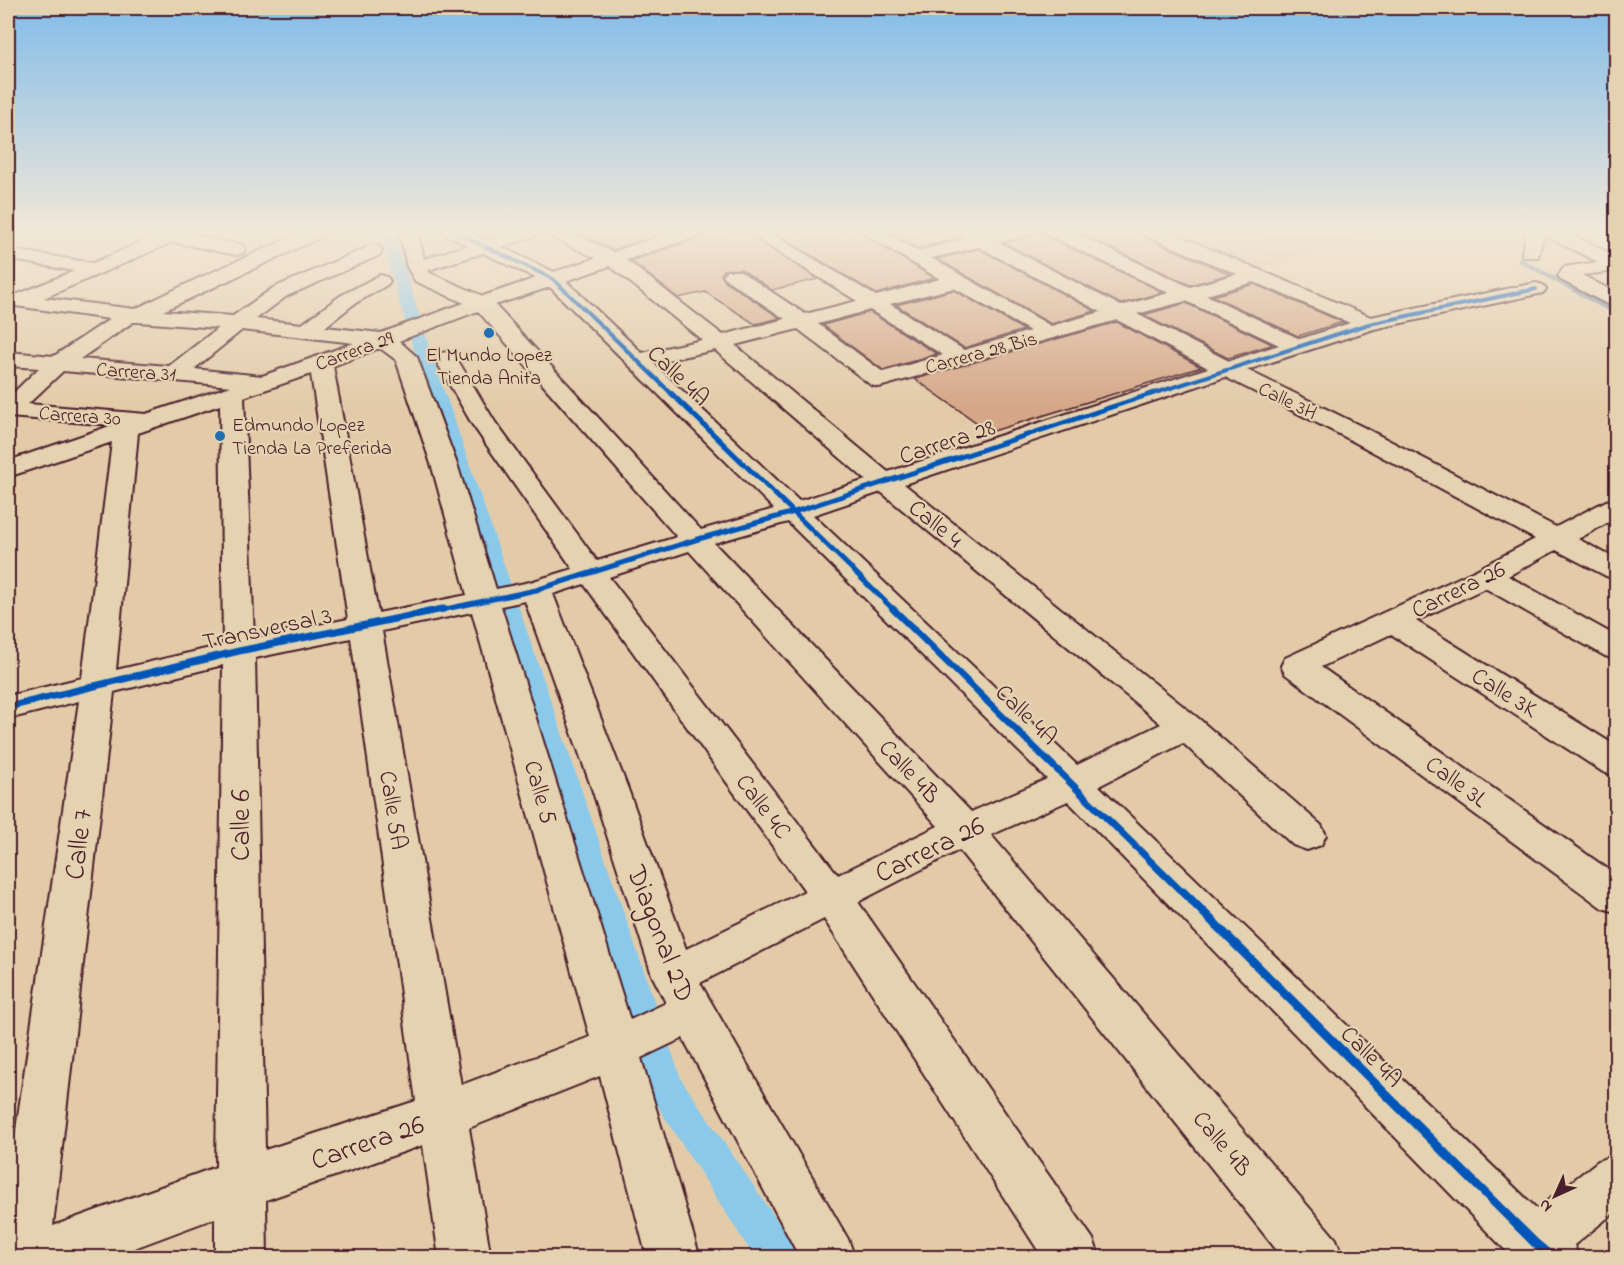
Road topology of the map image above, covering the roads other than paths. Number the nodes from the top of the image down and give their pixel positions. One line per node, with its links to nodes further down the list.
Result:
1 (45, 289): 22 (street)
2 (192, 289): 25 (street)
3 (287, 289): 27 (street)
4 (366, 289): 29 (street)
5 (450, 289): 23 (street)
6 (523, 289): 23 (street, Carrera 29)
7 (564, 289): 37 (street, Calle 4A)
8 (651, 289): 32 (street, Calle 4)
9 (753, 289): 26 (street)
10 (852, 289): 20 (street)
11 (922, 289): 20 (street)
12 (970, 289): 31 (street)
13 (1073, 289): 24 (street, Calle 3H)
14 (1178, 289): 19 (street)
15 (1207, 289): 19 (street, Carrera 28 Bis)
16 (1288, 289): 28 (street)
17 (1536, 289): 28 (street, Carrera 28)
18 (1594, 289): 21 (street)
19 (1189, 294): 24 (street, Carrera 28 Bis); 33 (street)
20 (872, 301): 26 (street); 34 (street)
21 (1617, 301)
22 (12, 302): 25 (street)
23 (482, 303): 30 (street, Carrera 29); 50 (street, Calle 4B)
24 (1120, 314): 31 (street, Carrera 28 Bis); 40 (street, Calle 3H)
25 (134, 316): 27 (street); 39 (street)
26 (801, 321): 32 (street); 34 (street, Carrera 28 Bis)
27 (237, 323): 29 (street); 41 (street)
28 (1369, 324): 33 (street, Carrera 28)
29 (307, 331): 30 (street)
30 (402, 333): 38 (street, Carrera 29); 54 (street, Calle 5)
31 (1050, 334): 34 (street, Carrera 28 Bis)
32 (718, 343): 37 (street); 46 (street, Calle 4)
33 (1298, 346): 40 (street, Carrera 28)
34 (962, 358)
35 (8, 359): 39 (street, Carrera 31)
36 (446, 359): 52 (street, Calle 4C)
37 (638, 360): 48 (street, Calle 4A)
38 (321, 363): 42 (street, Carrera 29); 56 (street, Calle 5A)
39 (56, 365): 41 (street, Carrera 31); 43 (street)
40 (1226, 369): 46 (street, Carrera 28); 49 (street, Calle 3H)
41 (175, 373): 42 (street, Carrera 31)
42 (249, 387): 44 (street, Carrera 29); 58 (street, Calle 6)
43 (8, 410): 44 (street, Carrera 30)
44 (139, 425): 45 (street, Carrera 29); 60 (street, Calle 7)
45 (8, 470)
46 (884, 481): 48 (street, Carrera 28); 62 (street, Calle 4)
47 (1617, 507): 49 (street, Carrera 26)
48 (794, 512): 50 (street, Carrera 28); 64 (street, Calle 4A)
49 (1558, 539): 51 (street, Calle 3H); 53 (street, Carrera 26)
50 (695, 540): 52 (street, Carrera 28); 65 (street, Calle 4B)
51 (1617, 570)
52 (590, 572): 54 (street, Carrera 28); 67 (street, Calle 4C)
53 (1486, 576): 55 (street, Carrera 26); 57 (street)
54 (508, 595): 56 (street, Transversal 3); 69 (street, Calle 5); 69 (street, Diagonal 2D)
55 (1393, 621): 59 (street, Carrera 26); 63 (street, Calle 3K)
56 (365, 625): 58 (street, Transversal 3); 70 (street, Calle 5A)
57 (1617, 649)
58 (239, 651): 60 (street, Transversal 3); 72 (street, Calle 6)
59 (1297, 666): 68 (street, Calle 3L)
60 (98, 684): 61 (street, Transversal 3); 74 (street, Calle 7)
61 (8, 707)
62 (1186, 726): 64 (street, Carrera 26); 66 (street, Calle 4)
63 (1617, 763)
64 (1072, 783): 65 (street, Carrera 26); 73 (street, Calle 4A)
65 (965, 830): 67 (street, Carrera 26); 81 (street, Calle 4B)
66 (1306, 835)
67 (831, 896): 69 (street, Carrera 26); 80 (street, Calle 4C)
68 (1617, 896)
69 (656, 1021): 70 (street, Carrera 26); 78 (street, Calle 5); 79 (street, Diagonal 2D)
70 (442, 1115): 72 (street, Carrera 26); 77 (street, Calle 5A)
71 (1617, 1179): 73 (street)
72 (240, 1184): 75 (street, Carrera 26); 76 (street, Calle 6)
73 (1544, 1250)
74 (24, 1257)
75 (37, 1257)
76 (241, 1257)
77 (465, 1257)
78 (674, 1257)
79 (829, 1257)
80 (1074, 1257)
81 (1317, 1257)

